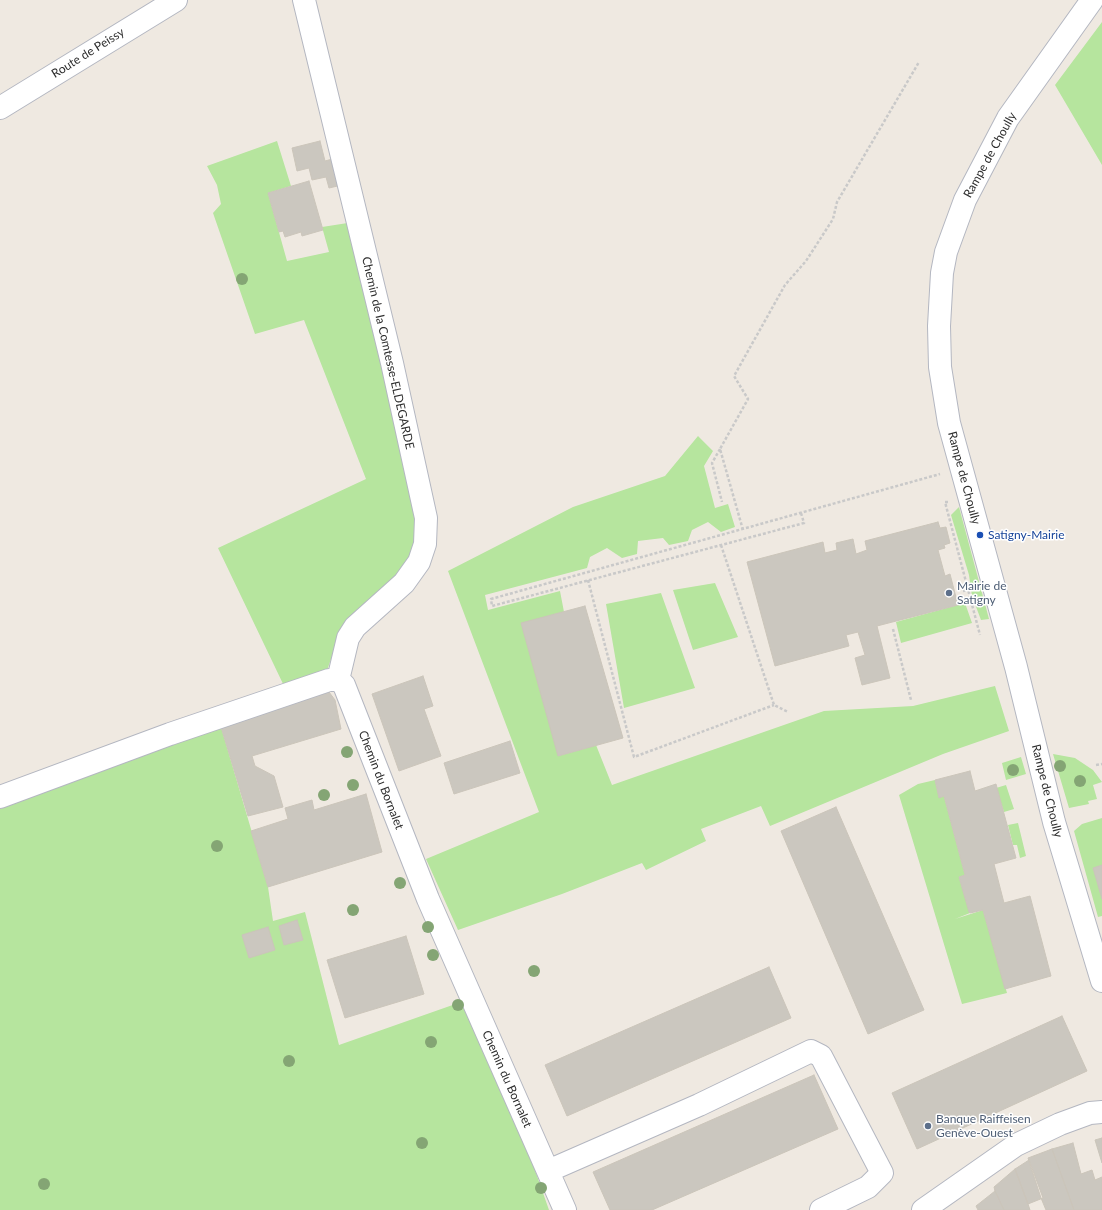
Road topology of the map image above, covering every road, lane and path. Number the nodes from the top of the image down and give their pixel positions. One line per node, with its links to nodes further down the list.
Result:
1 (176, 0): 5 (street, Route de Peissy)
2 (304, 0): 18 (street, Chemin de la Comtesse-ELDEGARDE)
3 (1092, 0): 25 (street, Rampe de Choully)
4 (919, 62): 6 (path)
5 (0, 108)
6 (720, 448): 8 (path); 11 (path)
7 (943, 473): 10 (path)
8 (722, 502)
9 (952, 502): 14 (path)
10 (801, 513): 11 (path); 12 (path)
11 (743, 530): 13 (path)
12 (721, 545): 13 (path); 20 (path)
13 (588, 580): 20 (path)
14 (968, 590): 15 (path); 17 (path)
15 (963, 591)
16 (893, 629): 19 (path)
17 (980, 635)
18 (338, 680): 24 (street); 27 (street, Chemin du Bornalet)
19 (911, 700)
20 (774, 705): 21 (path)
21 (788, 712)
22 (1102, 764): 23 (path)
23 (1096, 765)
24 (0, 797)
25 (1102, 981)
26 (1102, 1112): 30 (street)
27 (548, 1171): 28 (street, Chemin du Bornalet); 29 (street)
28 (565, 1210)
29 (821, 1210)
30 (922, 1210)

